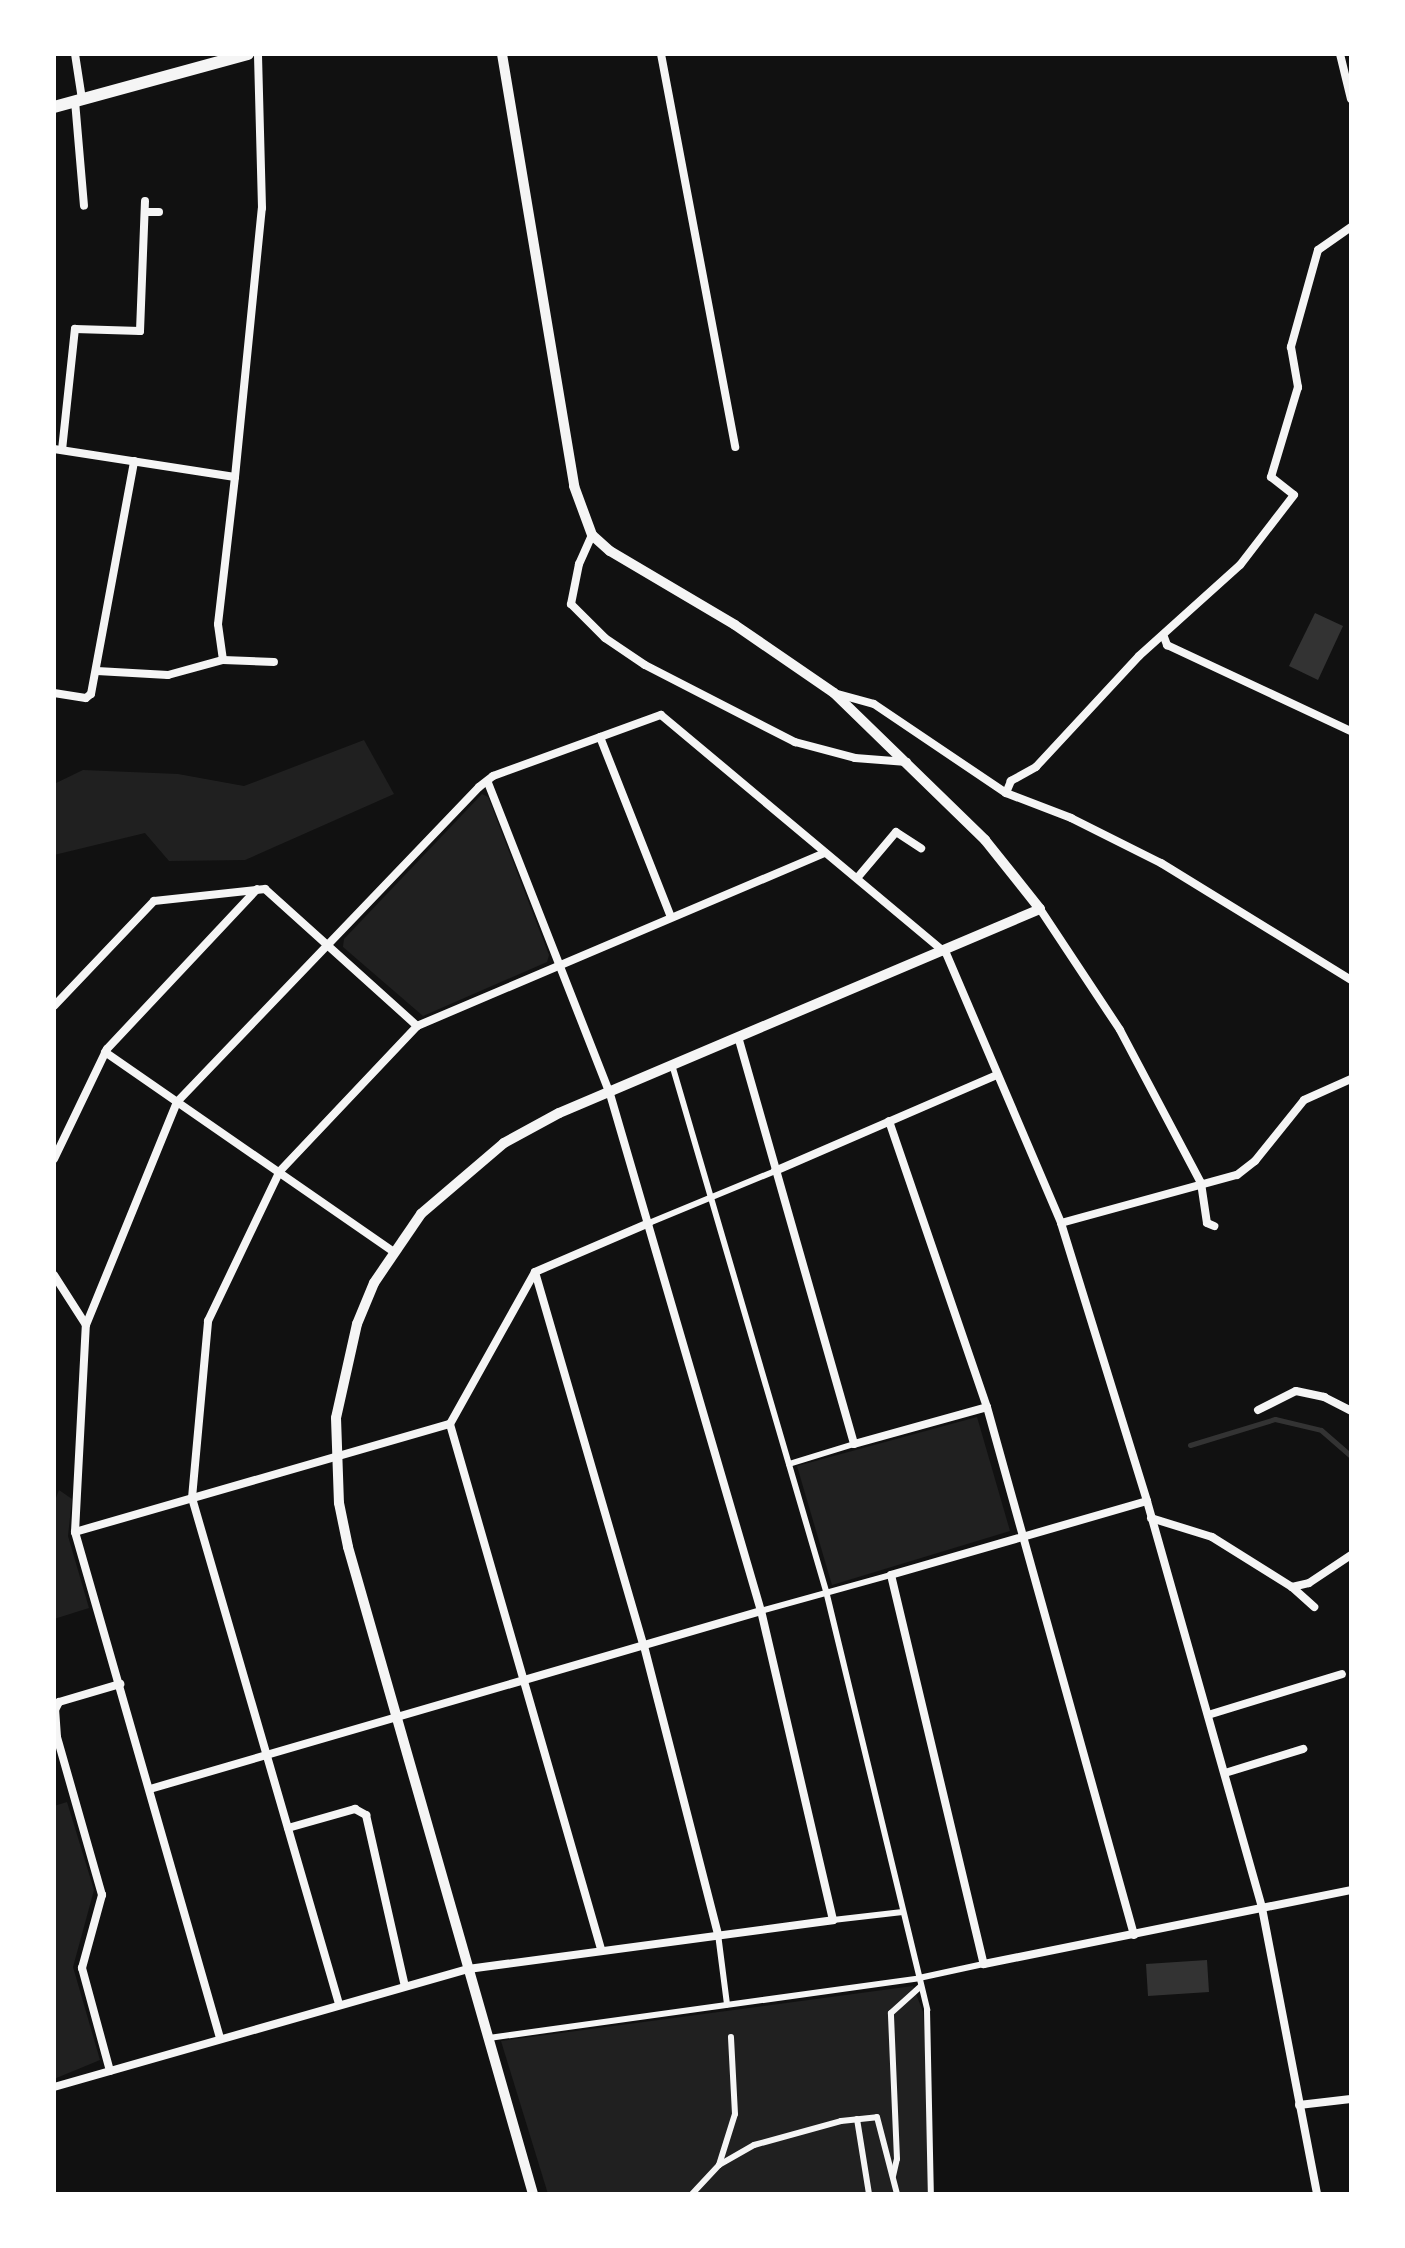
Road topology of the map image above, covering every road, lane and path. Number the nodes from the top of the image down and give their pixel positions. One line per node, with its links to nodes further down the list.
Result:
1 (75, 54): 8 (street)
2 (248, 54): 8 (main road)
3 (258, 54): 20 (street)
4 (502, 54): 21 (street)
5 (661, 54): 17 (street)
6 (1340, 54): 7 (street)
7 (1351, 99)
8 (79, 100): 9 (main road); 11 (street)
9 (54, 107)
10 (94, 195): 11 (street)
11 (84, 196): 13 (street)
12 (145, 201): 14 (street)
13 (84, 206)
14 (145, 212): 15 (street); 18 (street)
15 (159, 212)
16 (1351, 227): 22 (street)
17 (735, 447)
18 (58, 450): 19 (street)
19 (134, 461): 20 (street); 25 (street)
20 (235, 477): 23 (street)
21 (592, 535): 27 (street); 30 (street)
22 (1164, 637): 28 (street); 32 (street)
23 (223, 660): 24 (street); 25 (street)
24 (274, 662)
25 (97, 671): 26 (street)
26 (54, 693)
27 (834, 693): 30 (street); 32 (street)
28 (1351, 731)
29 (600, 737): 31 (street); 34 (street); 38 (street)
30 (908, 762): 37 (street)
31 (488, 782): 39 (street); 41 (street)
32 (1006, 793): 42 (street)
33 (921, 848): 35 (street)
34 (825, 853): 35 (street); 38 (street)
35 (858, 877): 40 (street)
36 (257, 889): 39 (street); 43 (street); 47 (street)
37 (1040, 909): 40 (street); 57 (street)
38 (671, 917): 41 (street)
39 (326, 945): 45 (street); 52 (street)
40 (946, 953): 46 (street); 49 (street)
41 (562, 964): 45 (street); 51 (street)
42 (1351, 980)
43 (58, 994): 44 (street)
44 (54, 1006)
45 (417, 1026): 55 (street)
46 (739, 1040): 48 (street); 56 (street)
47 (105, 1052): 52 (street); 54 (street)
48 (673, 1068): 51 (street); 58 (street)
49 (997, 1075): 53 (street); 60 (street)
50 (1351, 1079): 57 (street)
51 (610, 1094): 59 (street); 62 (street)
52 (177, 1102): 55 (street); 65 (street)
53 (889, 1121): 56 (street); 66 (street)
54 (54, 1159)
55 (280, 1171): 62 (street); 73 (street)
56 (775, 1171): 58 (street); 70 (street)
57 (1201, 1183): 60 (street); 61 (street)
58 (711, 1197): 59 (street); 72 (street)
59 (649, 1223): 63 (street); 83 (street)
60 (1061, 1223): 74 (street)
61 (1214, 1226)
62 (394, 1252): 71 (street)
63 (535, 1272): 69 (street); 84 (street)
64 (54, 1275): 65 (street)
65 (86, 1325): 76 (street)
66 (987, 1407): 70 (street); 77 (street)
67 (1258, 1410): 68 (street)
68 (1351, 1411)
69 (450, 1424): 71 (street); 86 (street)
70 (854, 1444): 72 (street)
71 (335, 1458): 73 (street); 89 (street)
72 (789, 1464): 81 (street)
73 (192, 1498): 76 (street); 91 (street)
74 (1147, 1501): 75 (street); 77 (street)
75 (1151, 1518): 80 (street); 88 (street)
76 (75, 1532): 87 (street)
77 (1023, 1536): 79 (street); 100 (street)
78 (1351, 1555): 80 (street)
79 (891, 1575): 81 (street); 102 (street)
80 (1292, 1587): 82 (street)
81 (826, 1591): 83 (street); 97 (street)
82 (1314, 1607)
83 (761, 1611): 84 (street); 98 (street)
84 (644, 1646): 86 (street); 99 (street)
85 (1342, 1674): 88 (street)
86 (525, 1680): 89 (street); 101 (street)
87 (120, 1684): 93 (street); 111 (street)
88 (1208, 1715): 92 (street)
89 (398, 1718): 91 (street); 103 (street)
90 (1303, 1749): 92 (street)
91 (267, 1754): 93 (street); 94 (street)
92 (1225, 1773): 96 (street)
93 (150, 1789): 109 (street)
94 (288, 1828): 105 (street); 106 (street)
95 (1351, 1890): 96 (street)
96 (1262, 1908): 100 (street); 114 (street)
97 (903, 1912): 98 (street); 104 (street)
98 (833, 1920): 99 (street)
99 (718, 1934): 101 (street); 107 (street)
100 (1134, 1935): 102 (street)
101 (601, 1949): 103 (street)
102 (984, 1964): 104 (street)
103 (468, 1969): 105 (street); 110 (street)
104 (920, 1982): 107 (street); 117 (street); 122 (street)
105 (405, 1986): 106 (street)
106 (339, 2004): 109 (street)
107 (727, 2004): 110 (street)
108 (731, 2037): 116 (street)
109 (220, 2038): 111 (street)
110 (489, 2038): 118 (street)
111 (110, 2071): 112 (street)
112 (54, 2087)
113 (1351, 2099): 114 (street)
114 (1299, 2105): 123 (street)
115 (857, 2119): 116 (street); 117 (street); 120 (street)
116 (719, 2165): 119 (street)
117 (892, 2177): 121 (street)
118 (533, 2194)
119 (692, 2194)
120 (869, 2194)
121 (897, 2194)
122 (931, 2194)
123 (1317, 2194)

